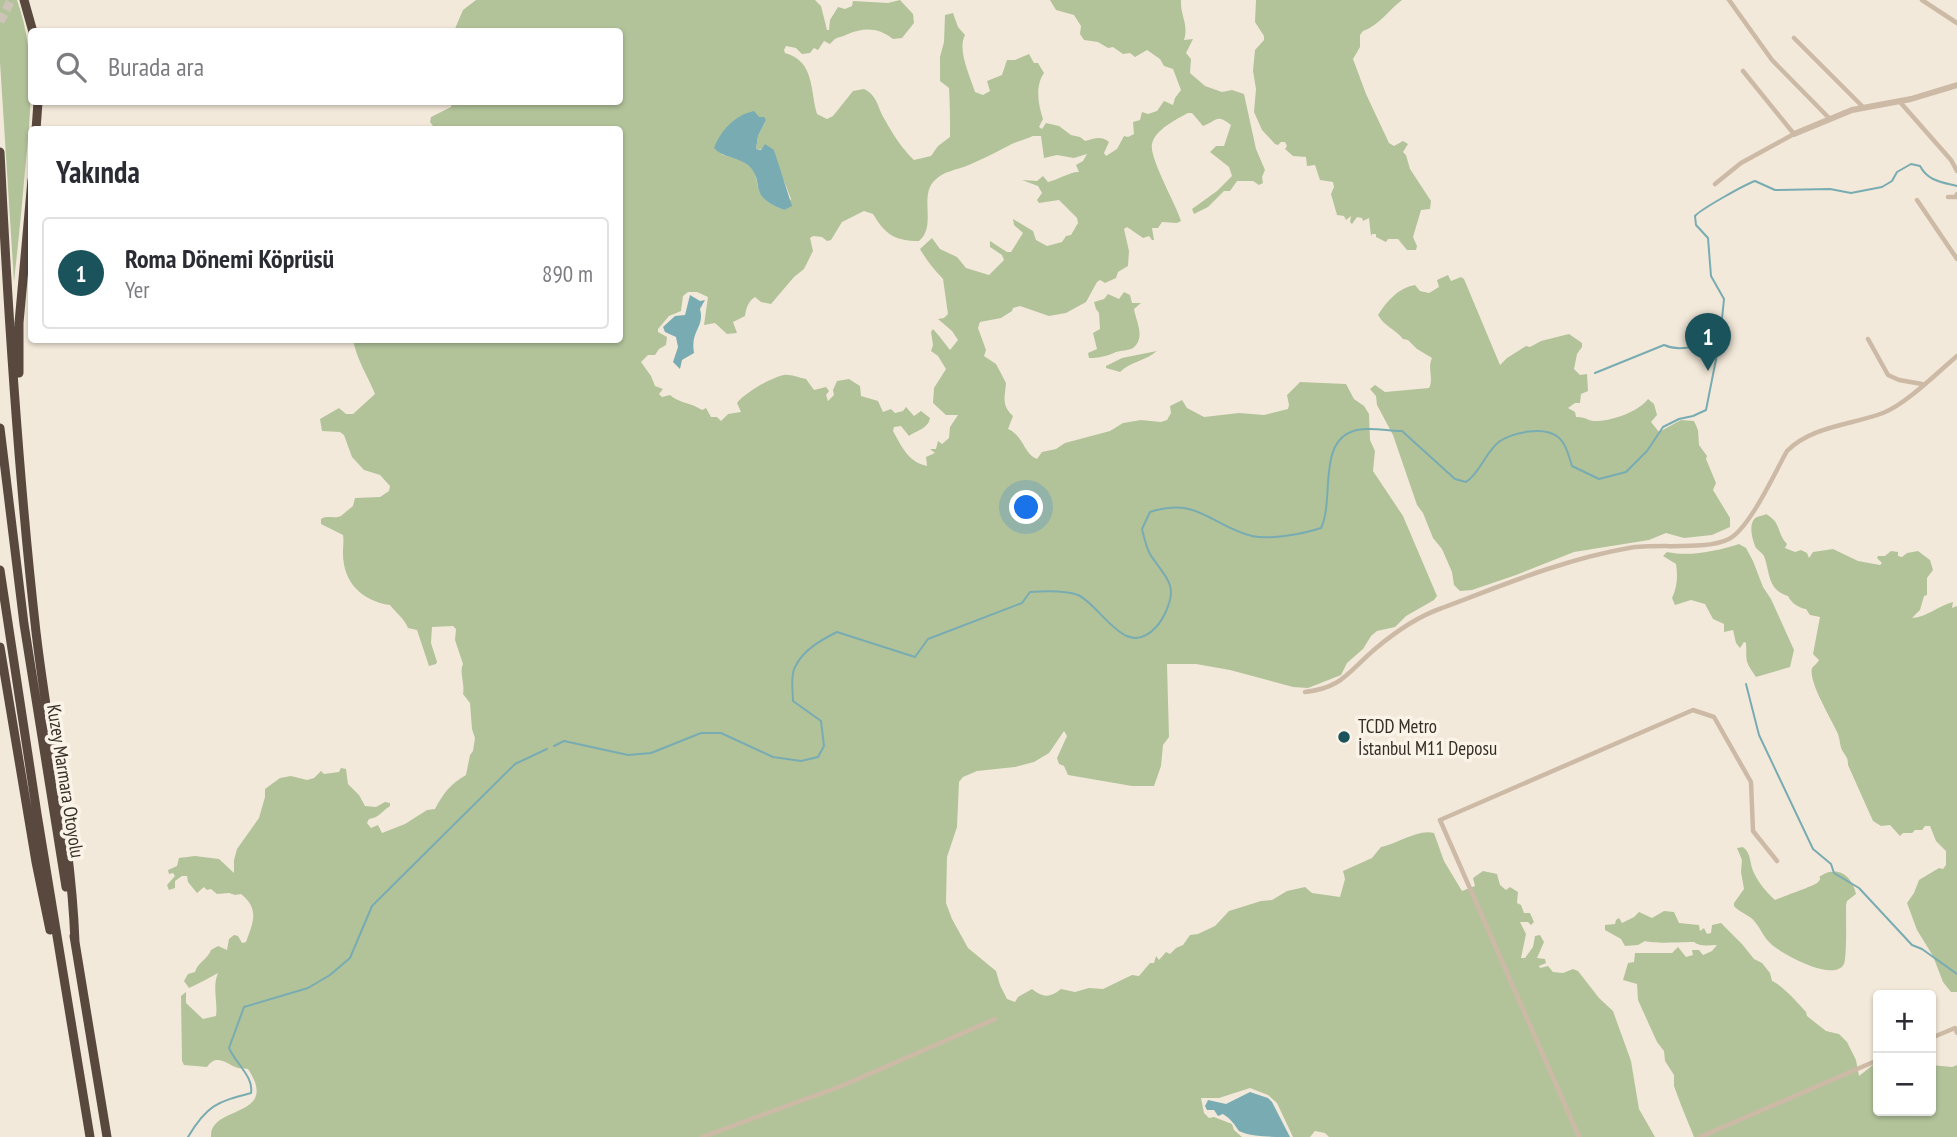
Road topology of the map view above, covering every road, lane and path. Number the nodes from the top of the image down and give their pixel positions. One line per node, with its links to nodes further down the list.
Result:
1 (24, 0): 5 (highway)
2 (1728, 0): 12 (street)
3 (1922, 0): 4 (street)
4 (1957, 23)
5 (32, 28)
6 (1794, 38): 11 (street)
7 (1743, 71): 14 (street)
8 (1957, 85): 9 (street)
9 (1899, 101): 11 (street); 16 (street)
10 (38, 105): 13 (highway)
11 (1864, 108): 12 (street)
12 (1829, 118): 14 (street)
13 (36, 126)
14 (1794, 134): 17 (street)
15 (0, 152): 27 (highway)
16 (1957, 171)
17 (1715, 184)
18 (1957, 194): 19 (street)
19 (1948, 197)
20 (1917, 200): 22 (street)
21 (28, 227): 27 (highway)
22 (1957, 259)
23 (1868, 339): 25 (street)
24 (1957, 356): 25 (street)
25 (1922, 384): 31 (street)
26 (0, 428): 34 (highway, Kuzey Marmara Otoyolu)
27 (29, 566): 34 (highway)
28 (0, 570): 35 (highway, Kuzey Marmara Otoyolu)
29 (0, 647): 32 (highway)
30 (0, 663): 32 (highway)
31 (1305, 692)
32 (10, 699): 35 (highway)
33 (1777, 861): 43 (street)
34 (75, 942): 41 (highway, Kuzey Marmara Otoyolu)
35 (60, 958): 40 (highway, Kuzey Marmara Otoyolu)
36 (995, 1018): 42 (street)
37 (1957, 1033): 38 (street)
38 (1936, 1036)
39 (1873, 1062): 44 (street)
40 (90, 1137)
41 (107, 1137)
42 (702, 1137)
43 (1579, 1137)
44 (1700, 1137)

